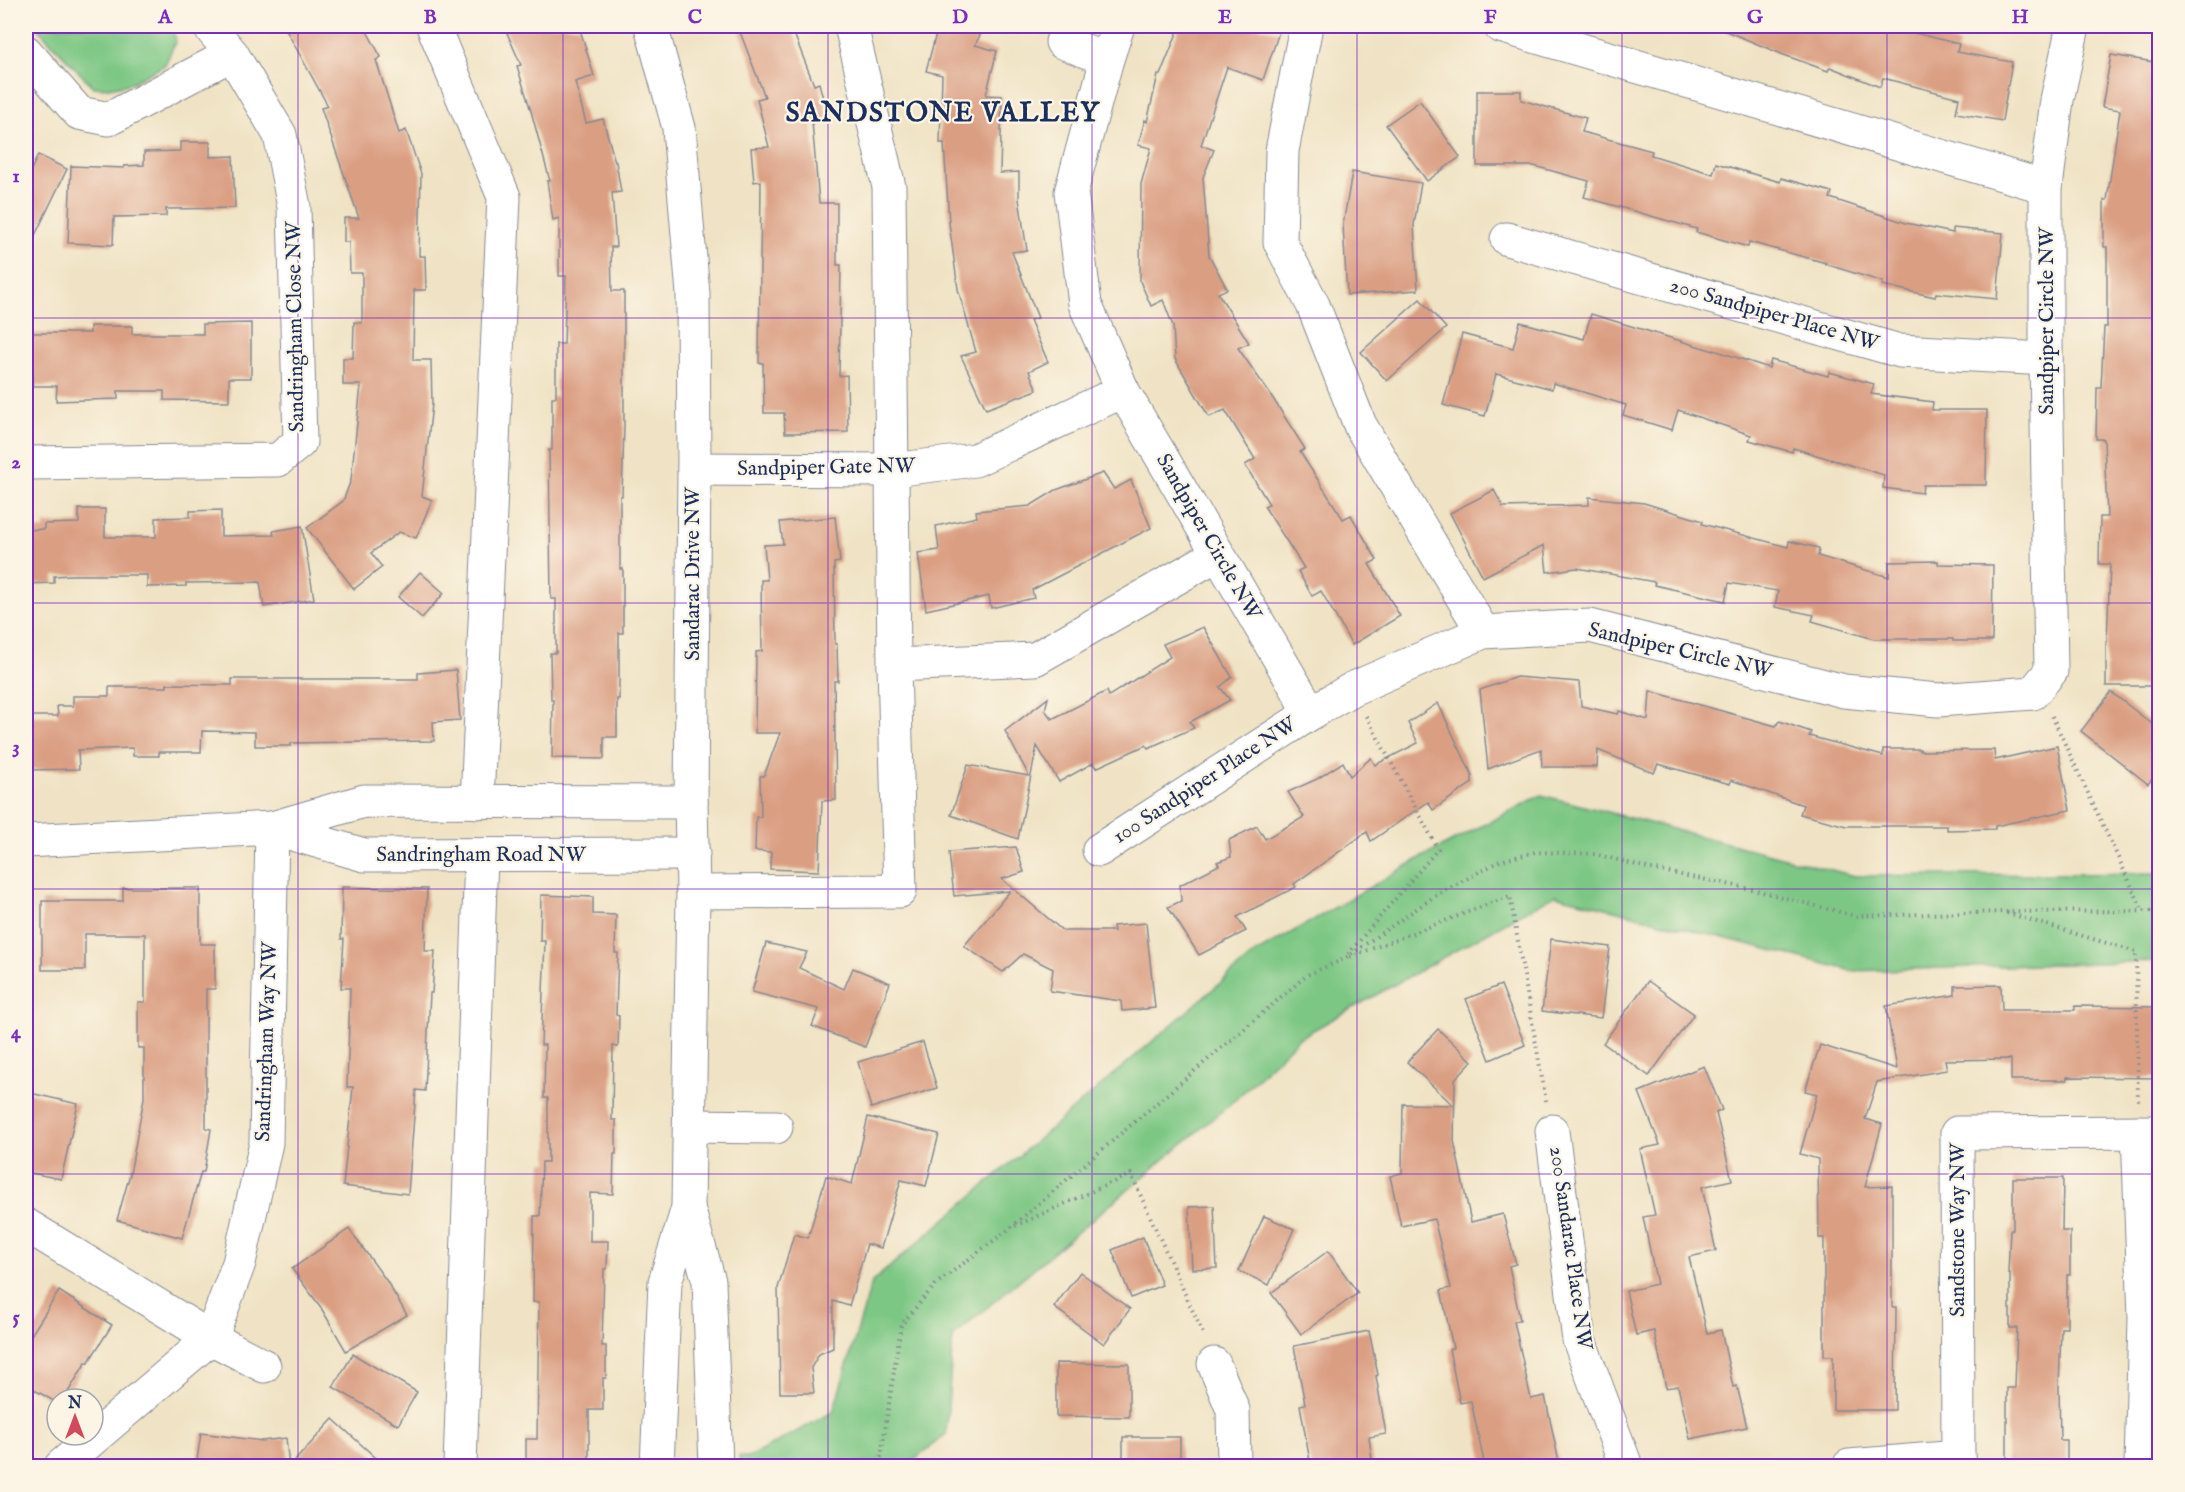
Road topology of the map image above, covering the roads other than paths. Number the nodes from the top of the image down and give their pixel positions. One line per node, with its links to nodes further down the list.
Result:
1 (209, 26): 11 (street, Sandringham Close NW)
2 (433, 26): 24 (street)
3 (651, 26): 18 (street, Sandarac Drive NW)
4 (851, 26): 19 (street)
5 (1118, 26): 12 (street, Sandpiper Circle NW)
6 (1306, 26): 21 (street)
7 (1500, 26): 13 (street)
8 (2073, 26): 13 (street, Sandpiper Circle NW)
9 (1062, 42): 12 (street)
10 (26, 52): 11 (street)
11 (232, 54): 17 (street, Sandringham Close NW)
12 (1107, 59): 16 (street, Sandpiper Circle NW)
13 (2046, 187): 15 (street, Sandpiper Circle NW)
14 (1507, 239): 15 (street, 200 Sandpiper Place NW)
15 (2046, 358): 21 (street, Sandpiper Circle NW)
16 (1124, 391): 19 (street, Sandpiper Gate NW); 20 (street, Sandpiper Circle NW)
17 (26, 463)
18 (694, 469): 19 (street, Sandpiper Gate NW); 25 (street, Sandarac Drive NW)
19 (892, 470): 22 (street)
20 (1218, 554): 22 (street); 23 (street, Sandpiper Circle NW)
21 (1483, 632): 23 (street, Sandpiper Circle NW)
22 (894, 665): 31 (street)
23 (1311, 713): 28 (street, 100 Sandpiper Place NW)
24 (477, 802): 25 (street, Sandringham Road NW); 26 (street, Sandringham Road NW)
25 (691, 802): 29 (street, Sandarac Drive NW)
26 (272, 828): 27 (street, Sandringham Road NW); 30 (street, Sandringham Road NW); 39 (street, Sandringham Way NW)
27 (26, 842)
28 (1099, 850)
29 (693, 854): 30 (street, Sandringham Road NW); 31 (street, Sandarac Drive NW)
30 (482, 856): 44 (street)
31 (693, 892): 32 (street, Sandarac Drive NW)
32 (690, 1126): 33 (street); 36 (street, Sandarac Drive NW)
33 (776, 1127)
34 (1552, 1131): 48 (street, 200 Sandarac Place NW)
35 (2149, 1132): 38 (street); 42 (street, Sandstone Way NW)
36 (688, 1208): 45 (street, Sandarac Drive NW); 46 (street, Sandarac Drive NW)
37 (26, 1225): 39 (street)
38 (2152, 1318): 50 (street)
39 (211, 1338): 41 (street); 43 (street, Sandringham Way NW)
40 (1214, 1364): 47 (street)
41 (264, 1366)
42 (1958, 1462): 49 (street)
43 (61, 1467)
44 (460, 1467)
45 (657, 1467)
46 (716, 1467)
47 (1234, 1467)
48 (1626, 1467)
49 (1849, 1467)
50 (2141, 1467)

